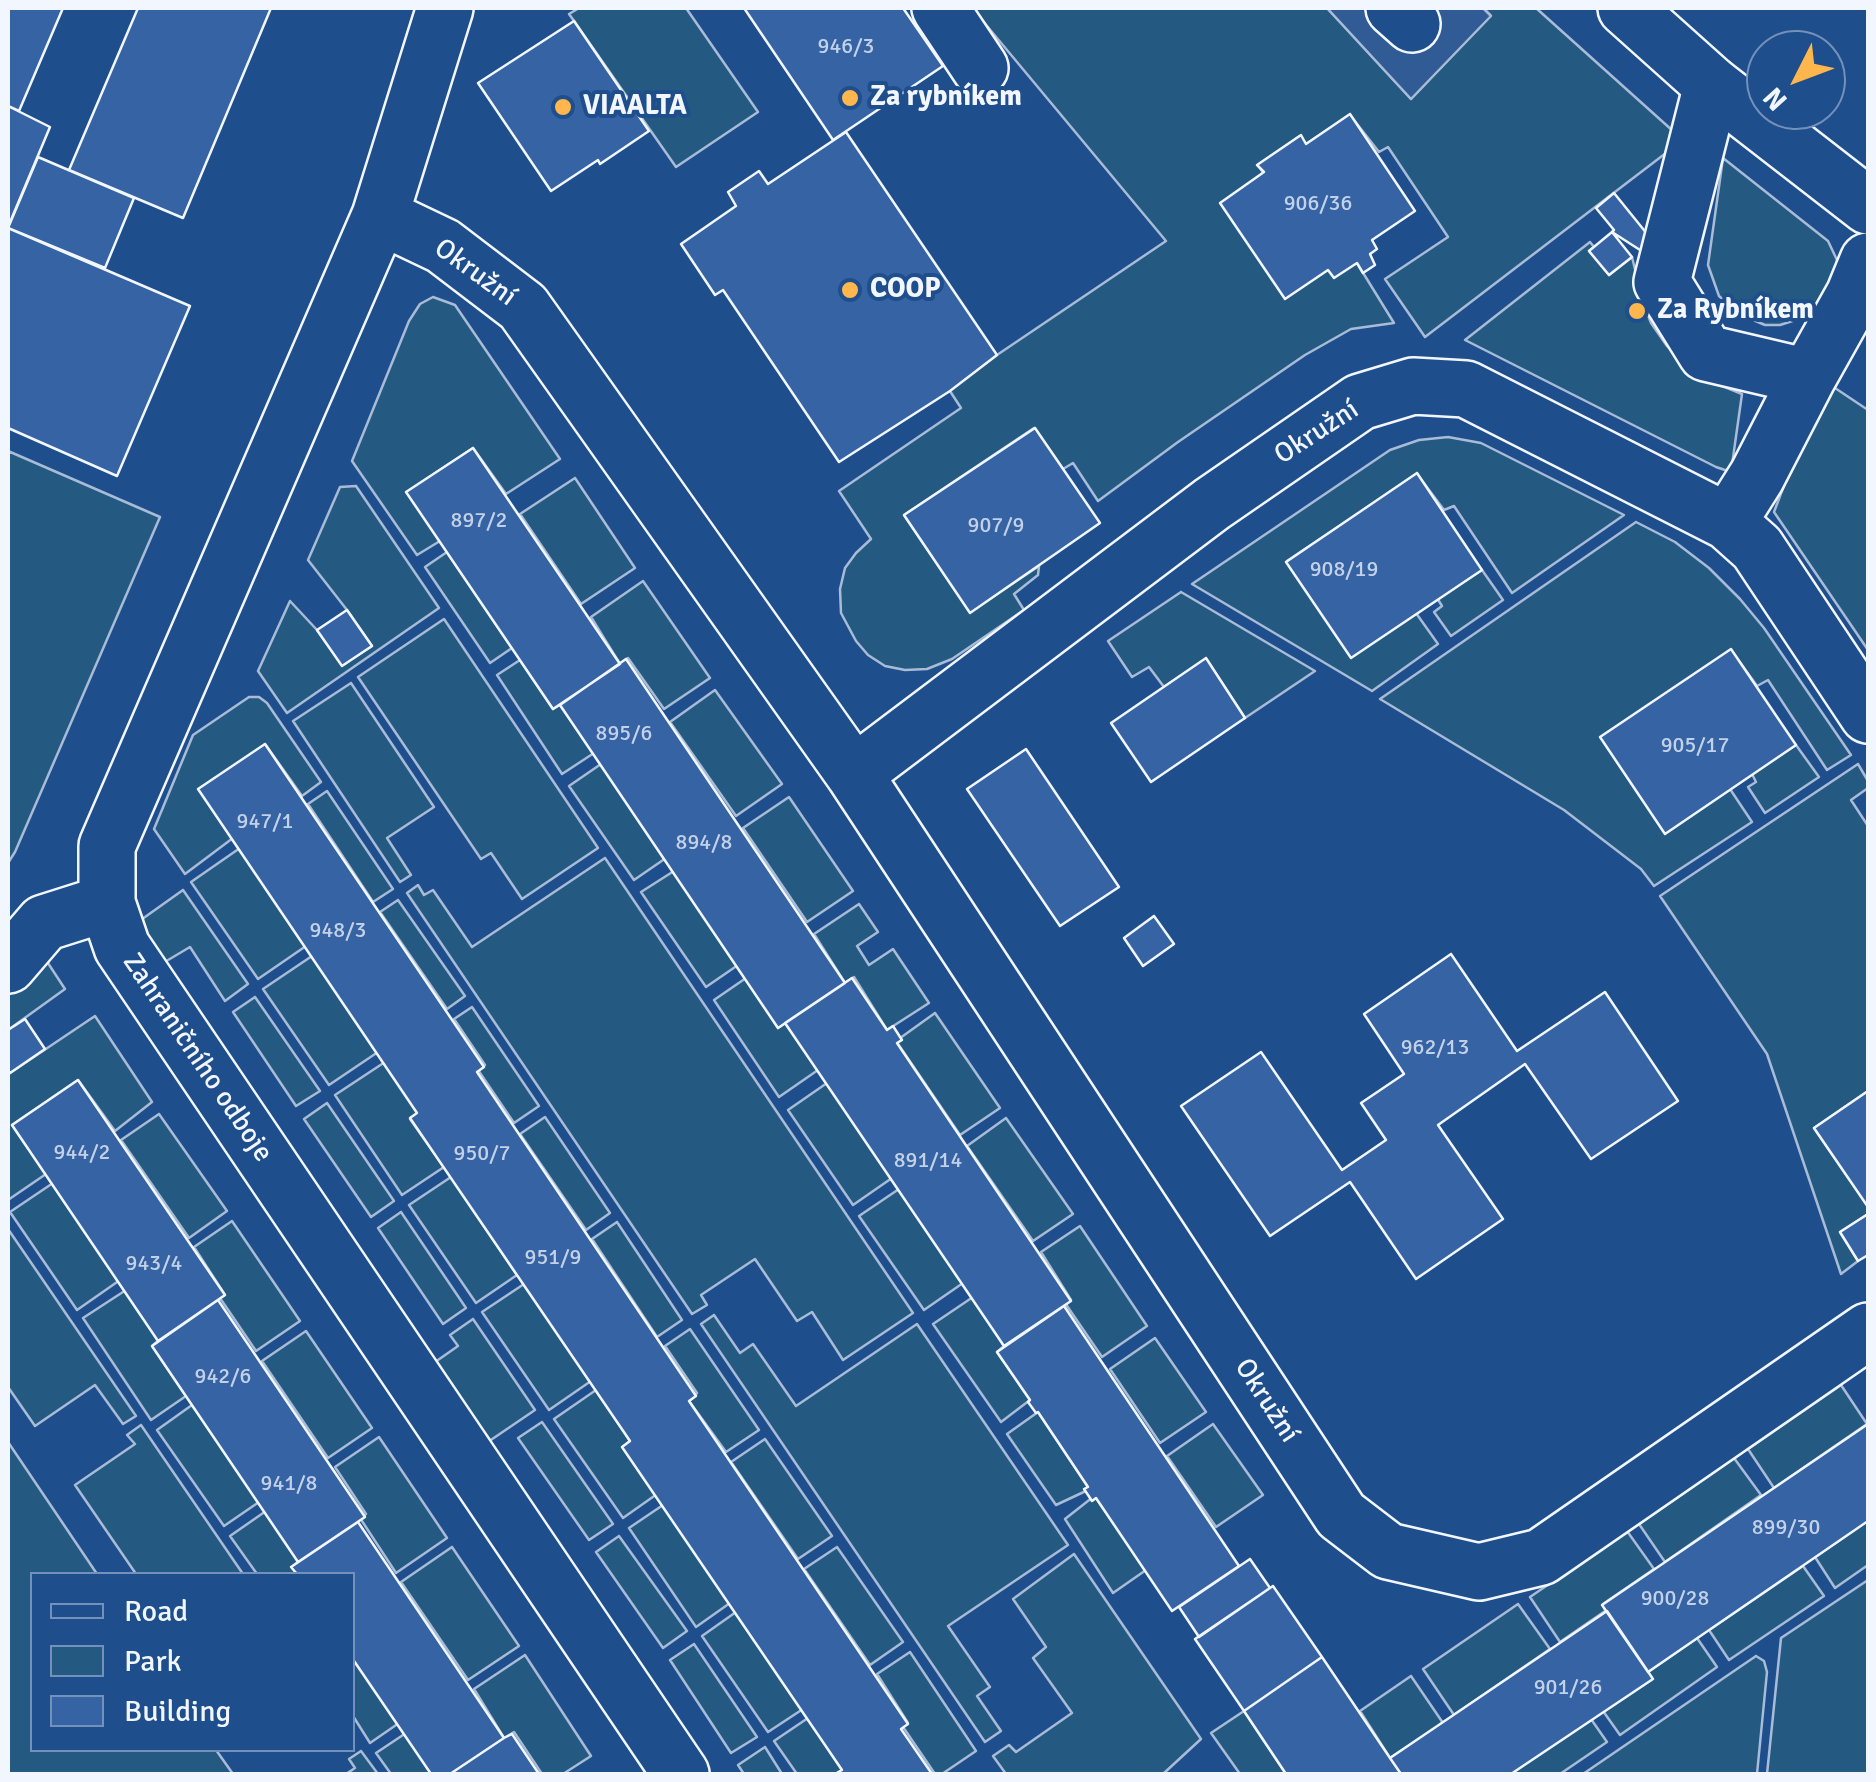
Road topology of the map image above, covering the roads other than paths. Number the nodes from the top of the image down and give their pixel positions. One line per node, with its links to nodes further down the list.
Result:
1 (445, 8): 7 (street)
2 (940, 8): 4 (street)
3 (1626, 8): 5 (street)
4 (980, 68)
5 (1712, 85): 6 (street); 9 (street)
6 (1868, 206)
7 (380, 216): 12 (street, Okružní); 13 (street, Zahraničního odboje)
8 (1868, 261): 9 (street)
9 (1808, 377): 10 (street)
10 (1728, 522): 11 (street, Okružní); 12 (street, Okružní)
11 (1868, 715)
12 (854, 774): 15 (street, Okružní)
13 (107, 904): 14 (street); 16 (street, Zahraničního odboje)
14 (8, 965)
15 (1868, 1331)
16 (680, 1774)

